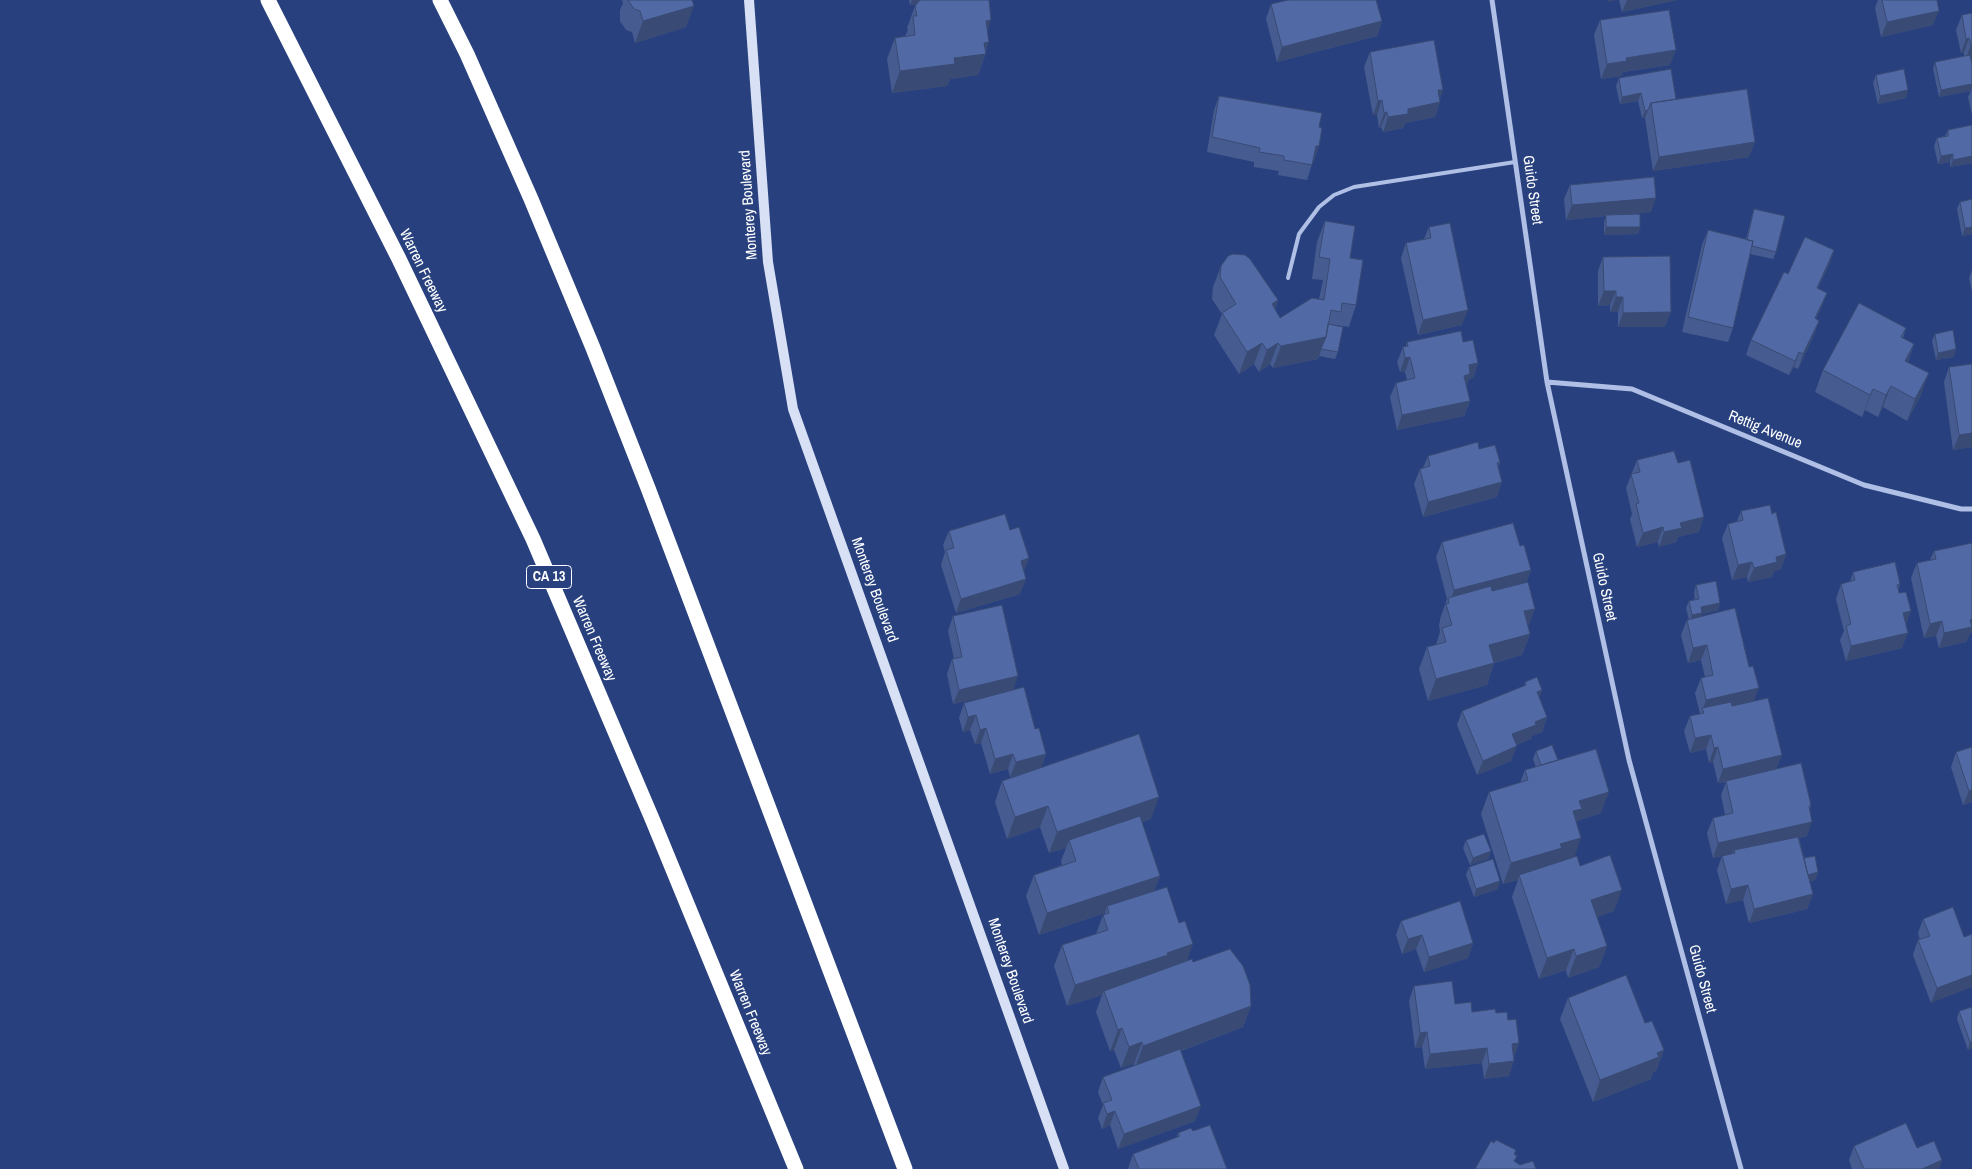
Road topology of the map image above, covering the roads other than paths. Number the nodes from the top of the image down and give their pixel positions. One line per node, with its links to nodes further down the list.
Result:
1 (268, 0): 9 (highway, Warren Freeway / CA 13)
2 (440, 0): 10 (highway)
3 (749, 0): 11 (street, Monterey Boulevard)
4 (1492, 0): 5 (street, Guido Street)
5 (1515, 162): 6 (lane); 7 (street, Guido Street)
6 (1288, 278)
7 (1547, 382): 8 (street, Rettig Avenue); 12 (street, Guido Street)
8 (1972, 509)
9 (796, 1169)
10 (905, 1169)
11 (1064, 1169)
12 (1741, 1169)

